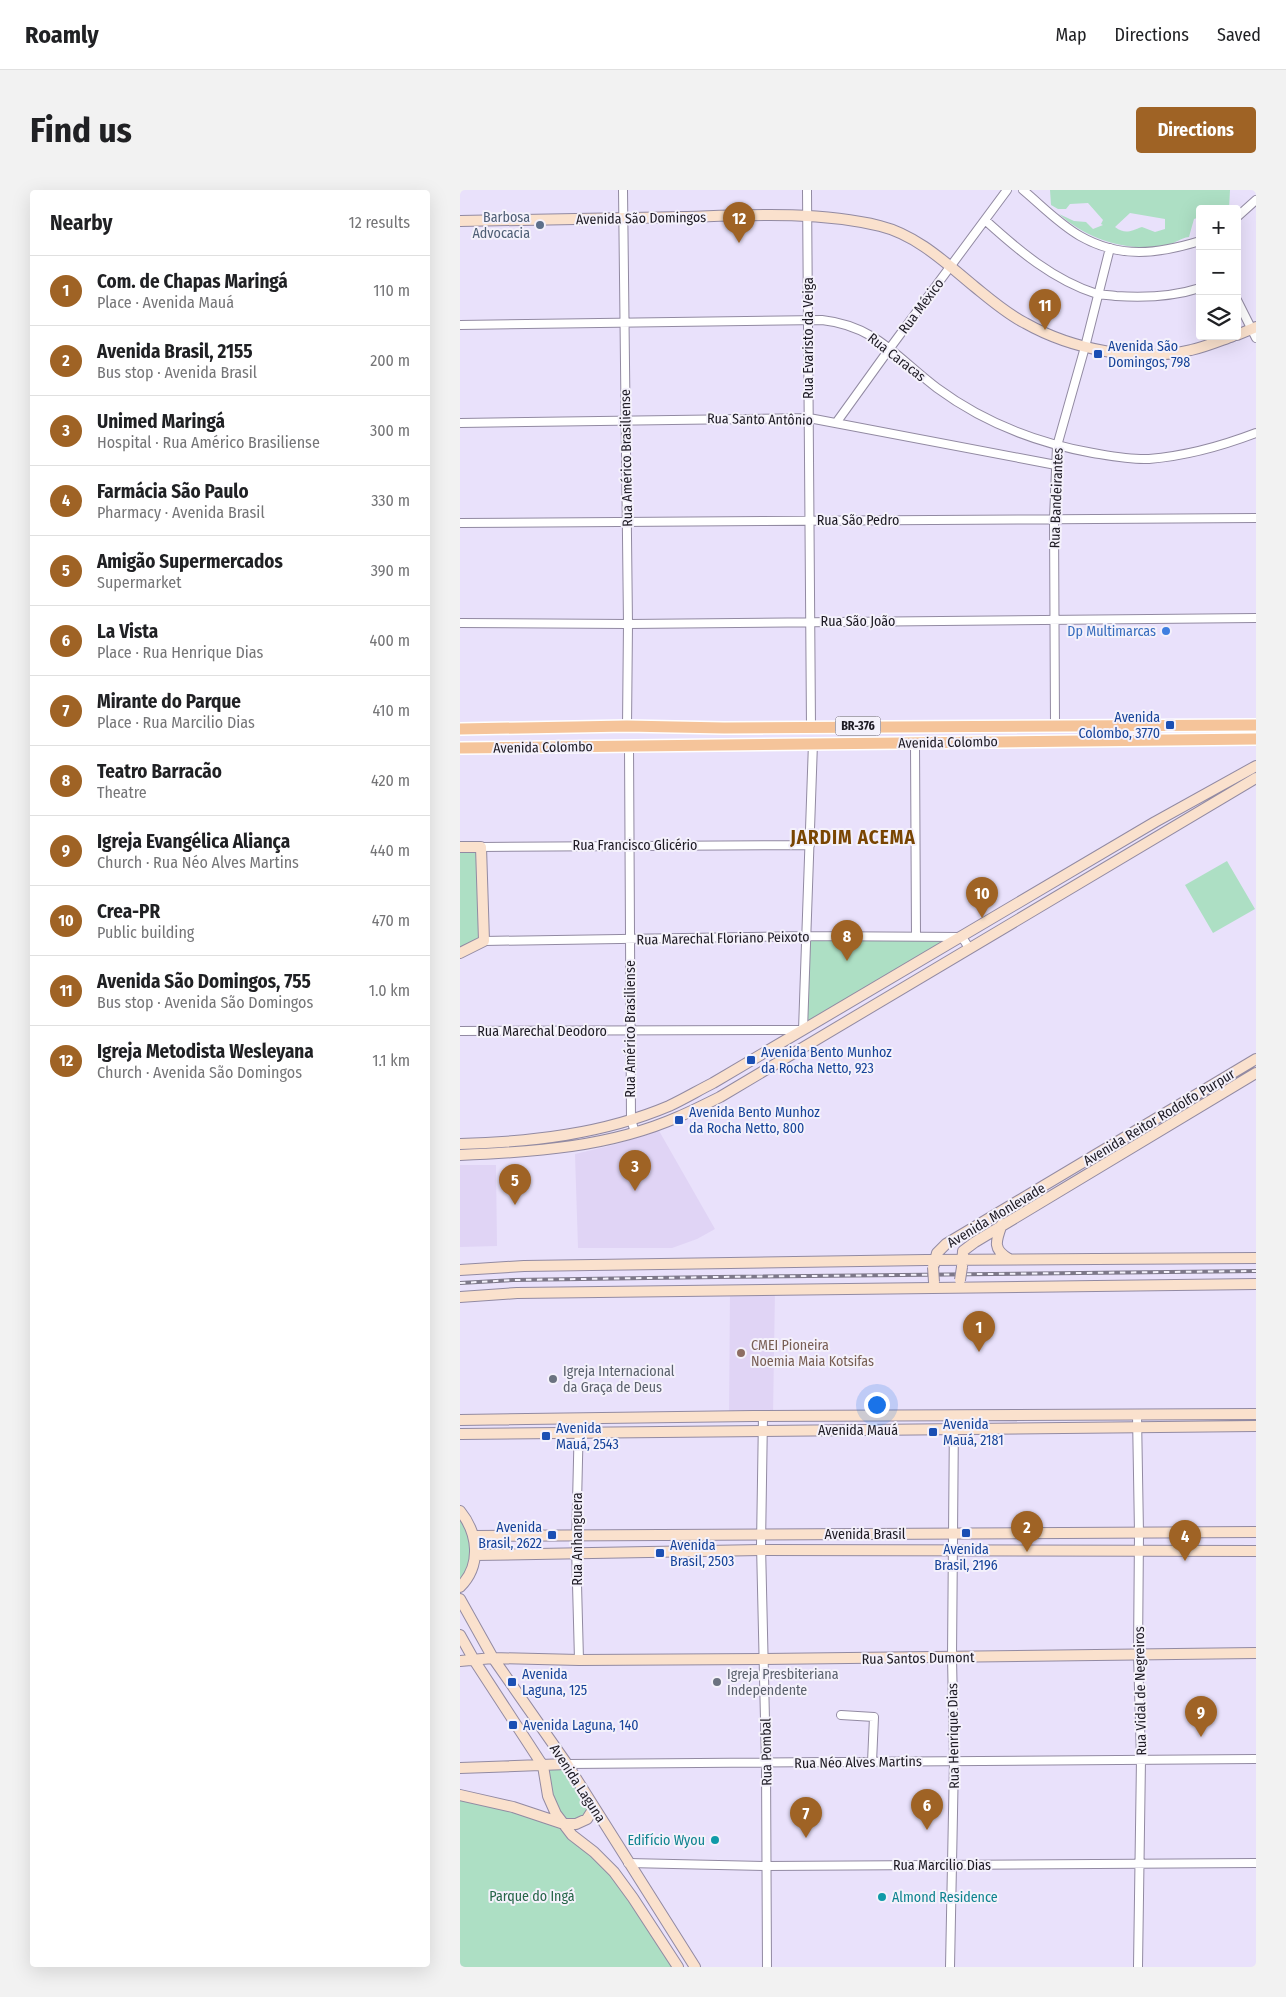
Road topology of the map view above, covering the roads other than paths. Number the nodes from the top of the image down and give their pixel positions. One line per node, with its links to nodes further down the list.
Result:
1 (623, 190): 8 (street, Rua Américo Brasiliense)
2 (807, 190): 7 (street, Rua Evaristo da Veiga)
3 (1007, 190): 9 (street, Rua México)
4 (1022, 190): 12 (street)
5 (1256, 200): 6 (street)
6 (1241, 214)
7 (807, 217): 8 (main road, Avenida São Domingos); 13 (main road, Avenida São Domingos); 17 (street, Rua Evaristo da Veiga)
8 (623, 218): 10 (main road, Avenida São Domingos); 18 (street, Rua Américo Brasiliense)
9 (984, 220): 13 (street, Rua México); 15 (street)
10 (460, 221)
11 (1196, 242): 12 (street)
12 (1110, 248): 15 (street, Rua Bandeirantes)
13 (952, 266): 23 (main road, Avenida São Domingos); 24 (street, Rua México)
14 (1196, 289): 15 (street)
15 (1098, 294): 23 (street, Rua Bandeirantes)
16 (1241, 307): 20 (street)
17 (808, 320): 18 (street, Rua Caracas); 24 (street, Rua Caracas); 25 (street, Rua Evaristo da Veiga)
18 (623, 324): 19 (street, Rua Caracas); 26 (street, Rua Américo Brasiliense)
19 (460, 325)
20 (1255, 332): 21 (main road)
21 (1241, 334)
22 (1220, 340): 23 (main road, Avenida São Domingos)
23 (1085, 347): 30 (street, Rua Bandeirantes)
24 (890, 348): 28 (street, Rua México); 30 (street, Rua Caracas)
25 (809, 418): 26 (street, Rua Santo Antônio); 28 (street, Rua Santo Antônio); 34 (street, Rua Evaristo da Veiga)
26 (626, 420): 27 (street, Rua Santo Antônio); 36 (street, Rua Américo Brasiliense)
27 (460, 423)
28 (836, 423): 31 (street, Rua Santo Antônio)
29 (1256, 433): 30 (street, Rua Caracas)
30 (1057, 446): 31 (street, Rua Bandeirantes)
31 (1056, 465): 33 (street, Rua Bandeirantes)
32 (1256, 518): 33 (street, Rua São Pedro)
33 (1054, 519): 34 (street, Rua São Pedro); 38 (street, Rua Bandeirantes)
34 (809, 521): 36 (street, Rua São Pedro); 39 (street, Rua Evaristo da Veiga)
35 (460, 523): 36 (street, Rua São Pedro)
36 (626, 523): 41 (street, Rua Américo Brasiliense)
37 (1256, 618): 38 (street, Rua São João)
38 (1056, 620): 39 (street, Rua São João); 42 (street, Rua Bandeirantes)
39 (810, 621): 41 (street, Rua São João); 47 (street, Rua Evaristo da Veiga)
40 (460, 623): 41 (street, Rua São João)
41 (628, 624): 45 (street, Rua Américo Brasiliense)
42 (1055, 725): 43 (main road, Avenida Colombo / BR-376); 46 (main road, Avenida Colombo / BR-376)
43 (1196, 725): 44 (main road, Avenida Colombo / BR-376); 52 (main road)
44 (1256, 725)
45 (627, 726): 48 (main road, Avenida Colombo / BR-376); 50 (main road, Avenida Colombo / BR-376)
46 (952, 726): 47 (main road, Avenida Colombo / BR-376); 55 (main road)
47 (811, 727): 49 (main road, Avenida Colombo / BR-376)
48 (710, 728): 49 (main road, Avenida Colombo / BR-376); 56 (main road)
49 (724, 728): 57 (main road)
50 (460, 729)
51 (1256, 739): 52 (main road, Avenida Colombo / BR-376)
52 (1174, 740): 55 (main road, Avenida Colombo / BR-376)
53 (813, 743): 54 (main road, Avenida Colombo / BR-376); 57 (main road, Avenida Colombo / BR-376); 65 (street)
54 (915, 743): 55 (main road, Avenida Colombo / BR-376); 69 (street)
55 (938, 743)
56 (707, 744): 57 (main road, Avenida Colombo / BR-376); 58 (main road, Avenida Colombo / BR-376)
57 (721, 744)
58 (629, 746): 59 (main road, Avenida Colombo / BR-376); 64 (street, Rua Américo Brasiliense)
59 (460, 748)
60 (1256, 766): 62 (main road)
61 (1256, 778): 63 (main road)
62 (1146, 828): 63 (main road); 70 (main road)
63 (1153, 839): 73 (main road)
64 (629, 845): 65 (street, Rua Francisco Glicério); 67 (street, Rua Francisco Glicério); 71 (street, Rua Américo Brasiliense)
65 (810, 845): 68 (street)
66 (460, 847): 67 (main road, Rua Francisco Glicério)
67 (481, 847): 72 (main road)
68 (806, 936): 69 (street, Rua Marechal Floriano Peixoto); 71 (street, Rua Marechal Floriano Peixoto); 75 (street)
69 (916, 936): 70 (street, Rua Marechal Floriano Peixoto)
70 (962, 937): 73 (street); 75 (main road)
71 (630, 939): 72 (street, Rua Marechal Floriano Peixoto); 77 (street, Rua Américo Brasiliense)
72 (484, 941): 74 (main road)
73 (969, 948): 78 (main road)
74 (460, 953)
75 (803, 1030): 77 (street, Rua Marechal Deodoro); 78 (street); 81 (main road)
76 (460, 1031): 77 (street, Rua Marechal Deodoro)
77 (630, 1031): 81 (street, Rua Américo Brasiliense)
78 (811, 1043): 82 (main road)
79 (1256, 1059): 87 (main road, Avenida Reitor Rodolfo Purpur)
80 (1256, 1073): 88 (main road, Avenida Reitor Rodolfo Purpur)
81 (631, 1120): 82 (street, Rua Américo Brasiliense); 83 (main road)
82 (635, 1132): 85 (main road)
83 (501, 1142): 84 (main road); 85 (main road)
84 (460, 1144)
85 (501, 1154): 86 (main road)
86 (460, 1155)
87 (1063, 1175): 88 (main road); 92 (main road, Avenida Monlevade)
88 (1069, 1186): 89 (main road, Avenida Monlevade)
89 (1002, 1224): 91 (main road); 93 (main road, Avenida Monlevade)
90 (1256, 1258): 91 (main road)
91 (1009, 1259): 93 (main road)
92 (934, 1264): 93 (main road); 94 (main road); 97 (main road, bridge)
93 (962, 1264): 95 (main road, Avenida Monlevade, bridge)
94 (460, 1270)
95 (957, 1284): 96 (main road); 97 (main road)
96 (1256, 1284)
97 (936, 1285): 98 (main road)
98 (460, 1297)
99 (1256, 1414): 102 (main road, Avenida Mauá)
100 (763, 1416): 101 (main road, Avenida Mauá); 103 (main road, Avenida Mauá); 108 (street, Rua Pombal)
101 (954, 1416): 102 (main road, Avenida Mauá); 107 (street, Rua Henrique Dias)
102 (1137, 1416): 106 (street, Rua Vidal de Negreiros)
103 (579, 1418): 104 (main road, Avenida Mauá); 109 (street, Rua Anhanguera)
104 (460, 1420)
105 (1256, 1426): 106 (main road, Avenida Mauá)
106 (1137, 1428): 107 (main road, Avenida Mauá); 112 (street, Rua Vidal de Negreiros)
107 (954, 1429): 108 (main road, Avenida Mauá); 114 (street, Rua Henrique Dias)
108 (762, 1431): 109 (main road, Avenida Mauá); 115 (street, Rua Pombal)
109 (578, 1432): 110 (main road, Avenida Mauá); 117 (street, Rua Anhanguera)
110 (460, 1434)
111 (460, 1511): 116 (main road)
112 (1139, 1532): 113 (main road, Avenida Brasil); 114 (main road, Avenida Brasil); 122 (street, Rua Vidal de Negreiros)
113 (1256, 1532)
114 (953, 1533): 115 (main road, Avenida Brasil); 118 (street, Rua Henrique Dias)
115 (762, 1534): 117 (main road, Avenida Brasil); 119 (street, Rua Pombal)
116 (474, 1536): 117 (main road, Avenida Brasil); 123 (main road)
117 (576, 1536): 121 (street, Rua Anhanguera)
118 (952, 1549): 119 (main road, Avenida Brasil); 122 (main road, Avenida Brasil); 129 (street, Rua Henrique Dias)
119 (761, 1550): 121 (main road, Avenida Brasil); 133 (street, Rua Pombal)
120 (1256, 1551): 122 (main road, Avenida Brasil)
121 (576, 1552): 123 (main road, Avenida Brasil); 132 (street, Rua Anhanguera)
122 (1140, 1552): 127 (street, Rua Vidal de Negreiros)
123 (475, 1554): 124 (main road)
124 (460, 1587)
125 (460, 1599): 130 (main road, Avenida Laguna)
126 (460, 1634): 131 (main road, Avenida Laguna)
127 (1138, 1654): 128 (main road, Rua Santos Dumont); 129 (main road, Rua Santos Dumont); 136 (street, Rua Vidal de Negreiros)
128 (1256, 1654)
129 (952, 1657): 133 (main road, Rua Santos Dumont); 138 (street, Rua Henrique Dias)
130 (493, 1658): 131 (main road, Rua Santos Dumont); 132 (main road, Rua Santos Dumont); 140 (main road, Avenida Laguna)
131 (474, 1660): 134 (main road, Rua Santos Dumont); 142 (main road, Avenida Laguna)
132 (579, 1660): 133 (main road, Rua Santos Dumont)
133 (764, 1660): 141 (street, Rua Pombal)
134 (460, 1661)
135 (841, 1715): 139 (street)
136 (1141, 1759): 137 (street, Rua Néo Alves Martins); 138 (street, Rua Néo Alves Martins); 149 (street, Rua Vidal de Negreiros)
137 (1256, 1759)
138 (954, 1761): 139 (street, Rua Néo Alves Martins); 150 (street, Rua Henrique Dias)
139 (872, 1762): 141 (street, Rua Néo Alves Martins)
140 (567, 1764): 141 (street, Rua Néo Alves Martins); 142 (main road, Rua Néo Alves Martins); 145 (main road, Avenida Laguna)
141 (766, 1764): 151 (street, Rua Pombal)
142 (543, 1766): 143 (main road, Rua Néo Alves Martins); 146 (main road, Avenida Laguna)
143 (460, 1768)
144 (460, 1795): 146 (main road)
145 (594, 1808): 146 (main road); 147 (main road, Avenida Laguna)
146 (564, 1824): 152 (main road, Avenida Laguna)
147 (628, 1863): 151 (street, Rua Marcilio Dias); 153 (main road, Avenida Laguna)
148 (1256, 1863): 149 (street, Rua Marcilio Dias)
149 (1141, 1864): 150 (street, Rua Marcilio Dias); 156 (street, Rua Vidal de Negreiros)
150 (954, 1865): 151 (street, Rua Marcilio Dias); 155 (street, Rua Henrique Dias)
151 (766, 1866): 154 (street, Rua Pombal)
152 (678, 1967)
153 (695, 1967)
154 (767, 1967)
155 (950, 1967)
156 (1138, 1967)

